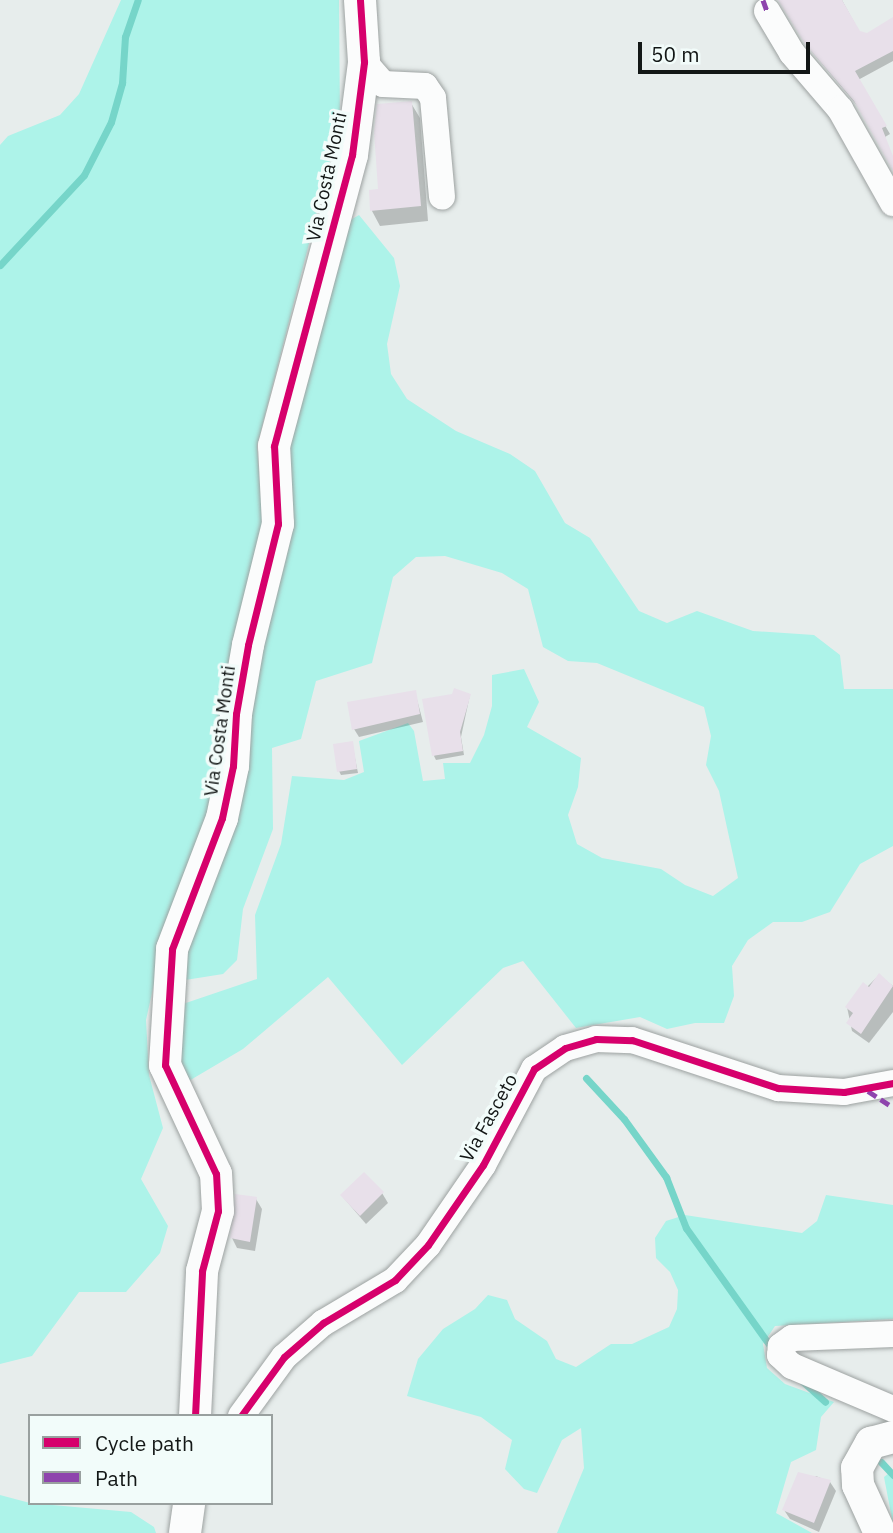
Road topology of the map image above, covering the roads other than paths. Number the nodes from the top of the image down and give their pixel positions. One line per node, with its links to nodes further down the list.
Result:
1 (360, 0): 3 (street, Via Costa Monti)
2 (767, 11): 5 (street)
3 (363, 62): 4 (street); 9 (street, Via Costa Monti)
4 (442, 197)
5 (893, 203)
6 (893, 1083): 10 (street, Via Fasceto)
7 (893, 1334): 8 (street)
8 (893, 1409)
9 (195, 1414)
10 (242, 1414)
11 (893, 1437): 14 (street)
12 (189, 1505): 13 (street)
13 (186, 1533)
14 (880, 1533)

